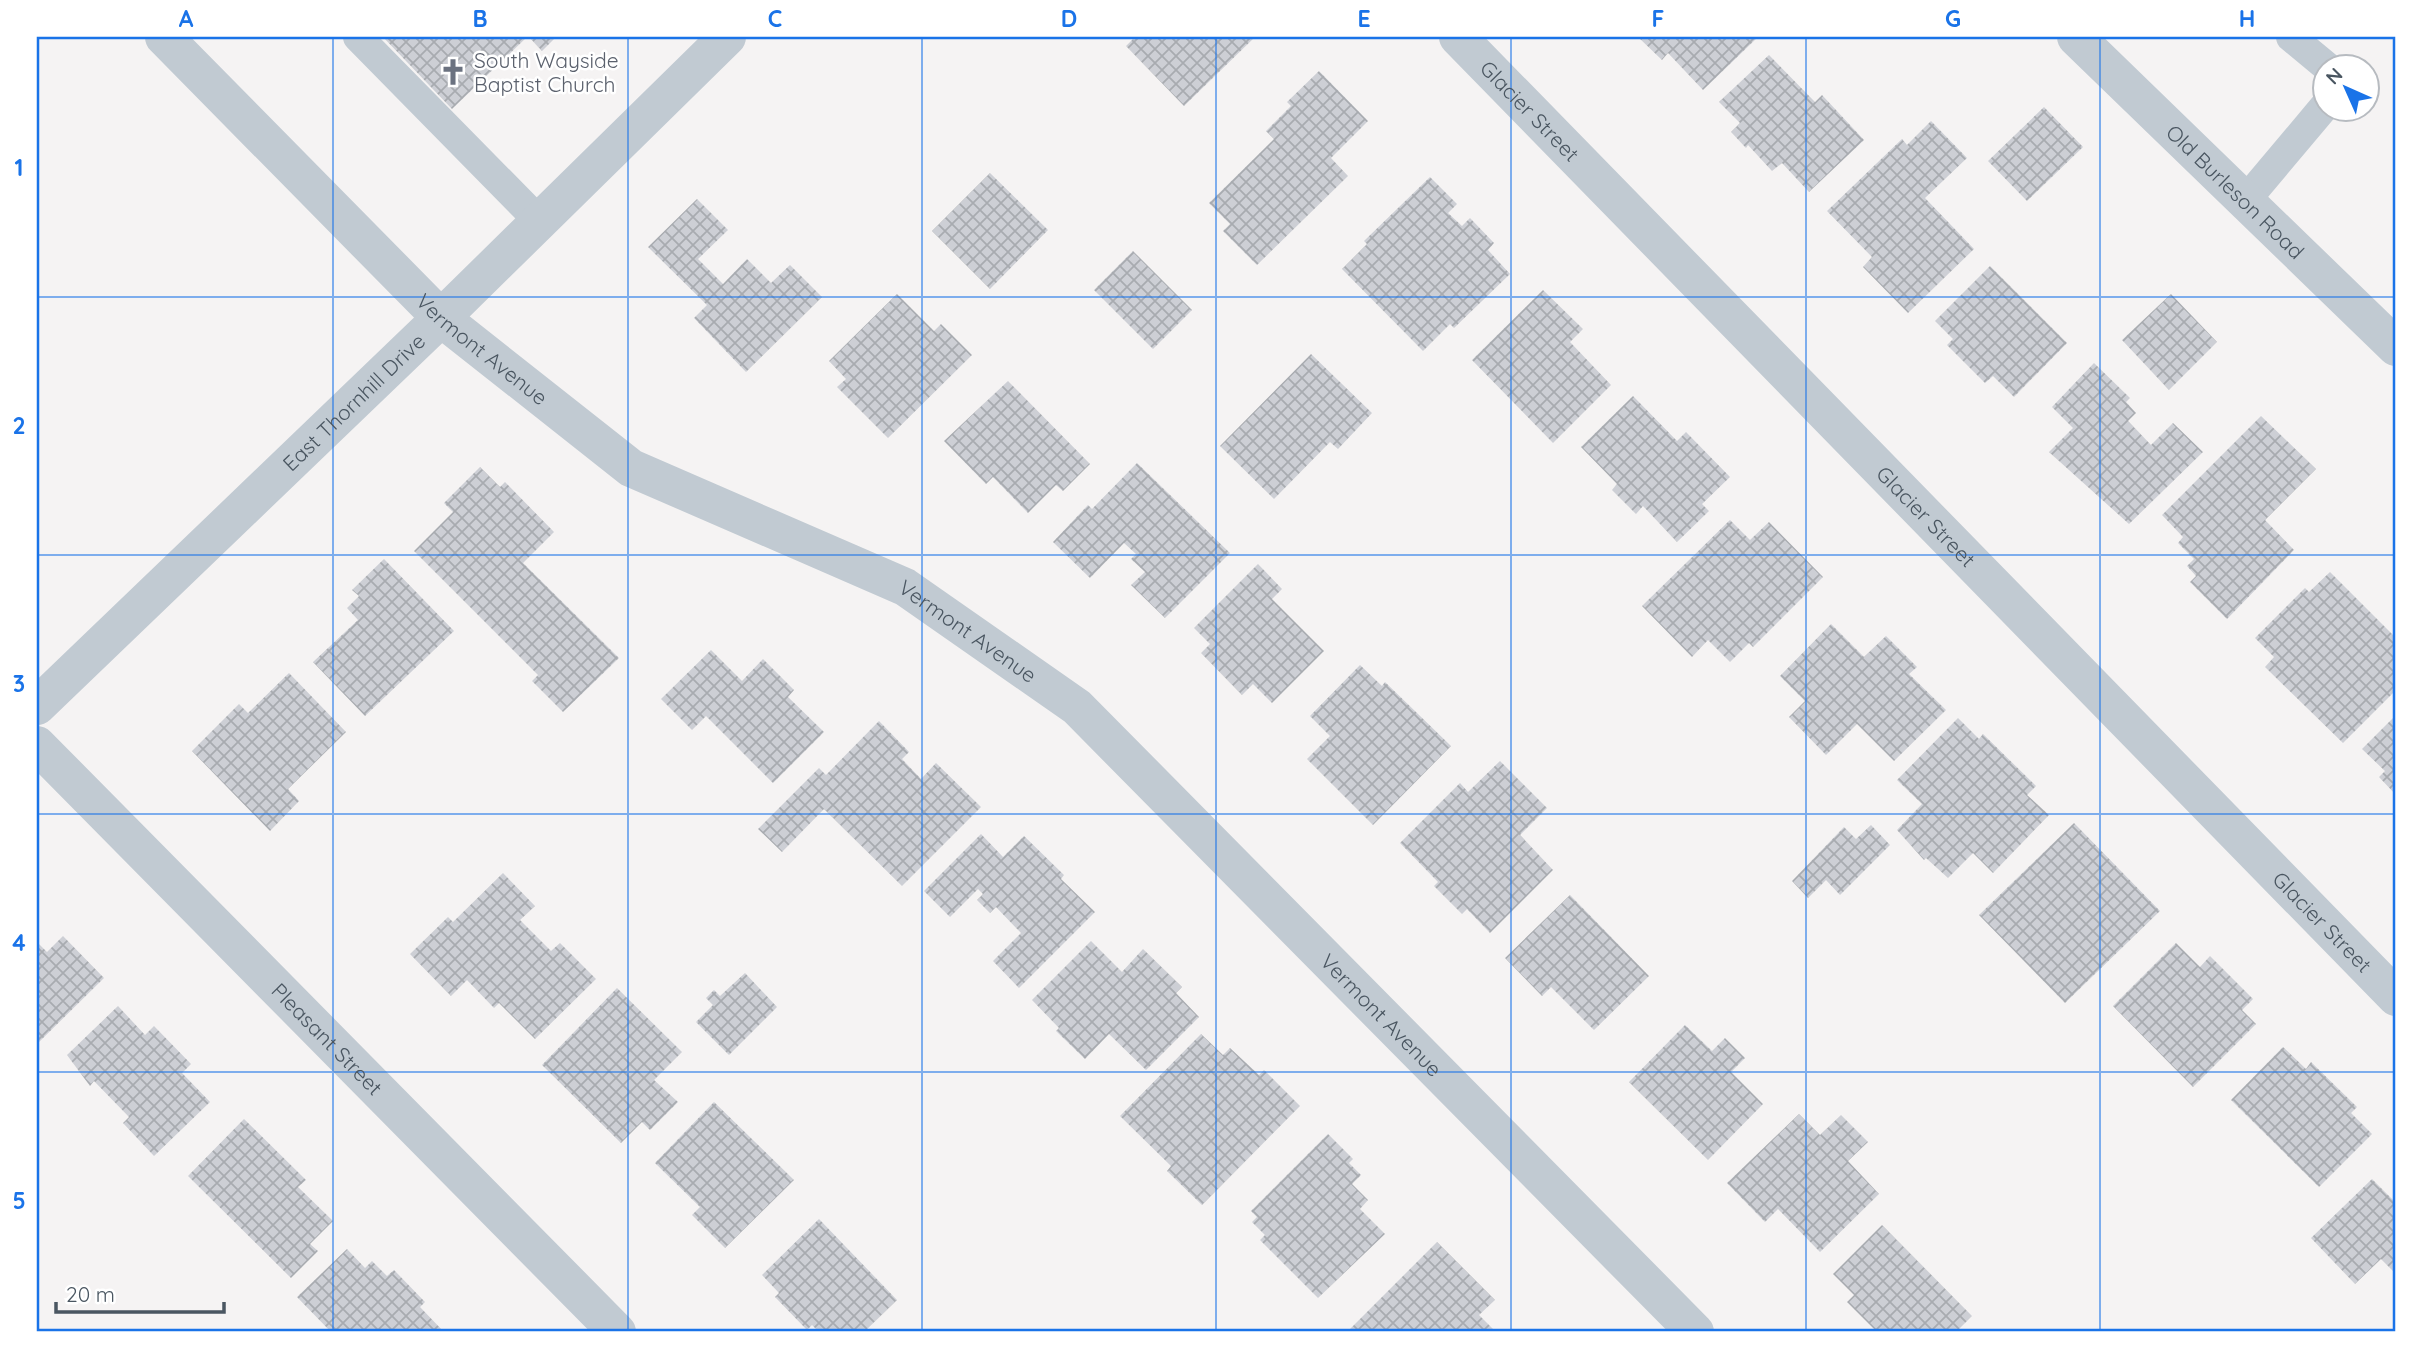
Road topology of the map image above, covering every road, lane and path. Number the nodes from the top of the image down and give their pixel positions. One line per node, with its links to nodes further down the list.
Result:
1 (166, 37): 11 (street, Vermont Avenue)
2 (358, 37): 10 (lane)
3 (727, 37): 10 (street, East Thornhill Drive)
4 (1458, 37): 15 (street, Glacier Street)
5 (2076, 37): 9 (street, Old Burleson Road)
6 (2291, 37): 7 (lane)
7 (2310, 53)
8 (2312, 122): 9 (lane)
9 (2245, 201): 12 (street, Old Burleson Road)
10 (539, 221): 11 (street, East Thornhill Drive)
11 (441, 318): 13 (street, East Thornhill Drive); 17 (street, Vermont Avenue)
12 (2396, 347)
13 (37, 706)
14 (37, 745): 16 (street, Pleasant Street)
15 (2396, 997)
16 (617, 1332)
17 (1695, 1332)

